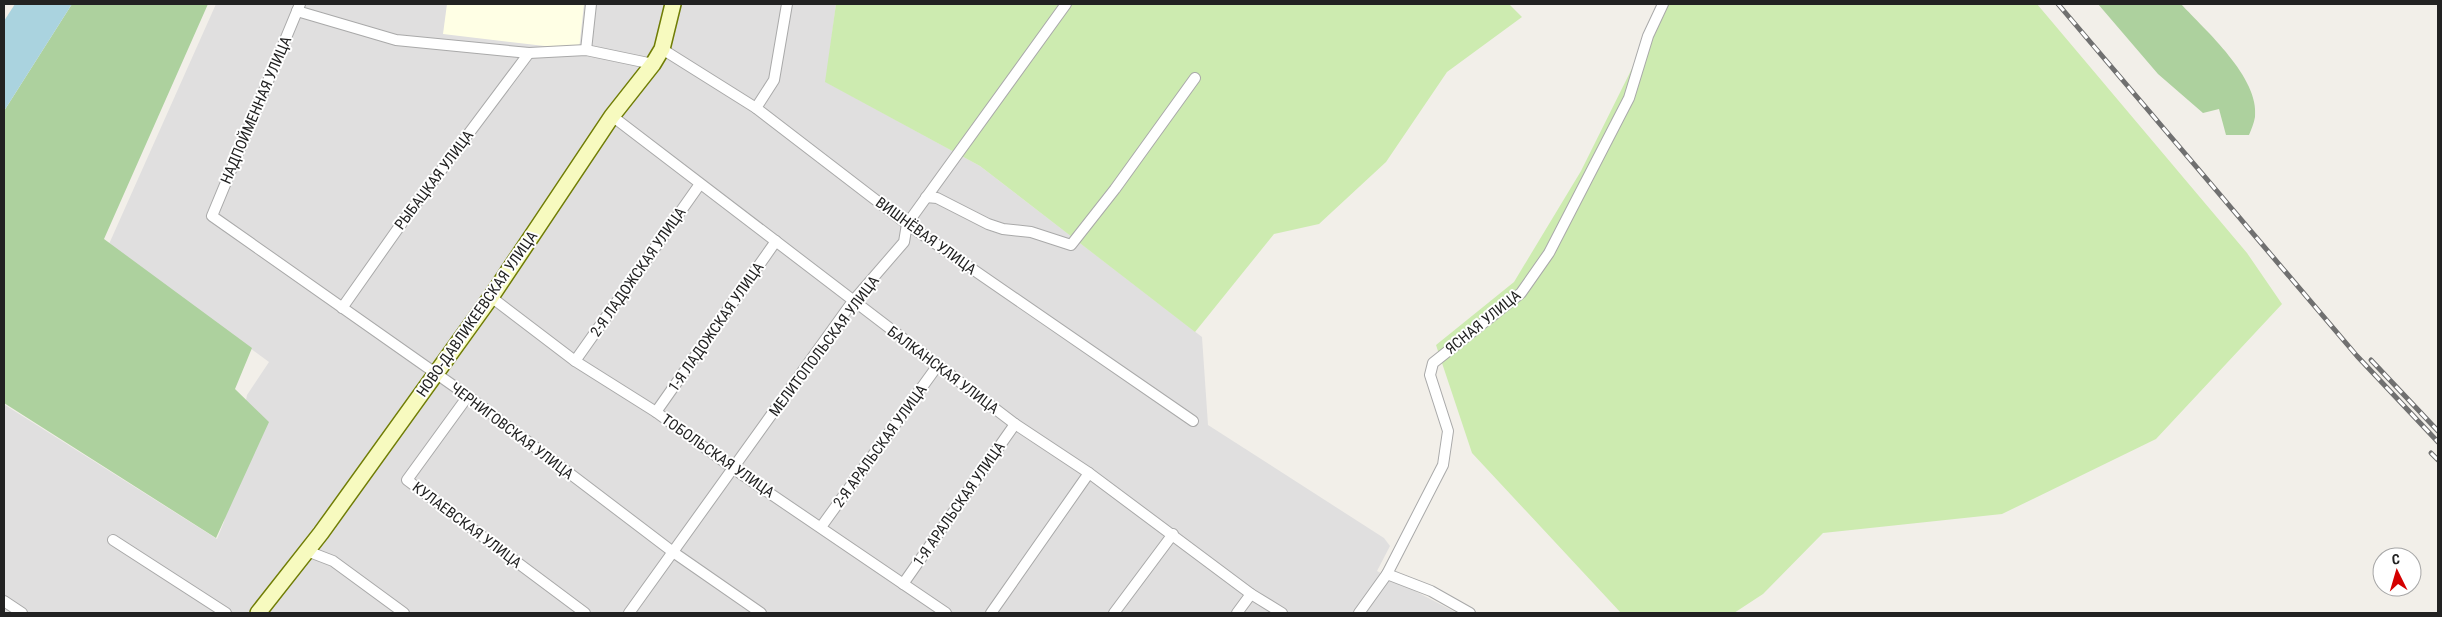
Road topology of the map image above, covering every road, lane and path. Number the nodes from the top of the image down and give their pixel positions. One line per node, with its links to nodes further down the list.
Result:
1 (591, 4): 8 (street)
2 (673, 4): 7 (street, НОВО-ДАВЛИКЕЕВСКАЯ УЛИЦА)
3 (787, 4): 12 (street)
4 (1066, 4): 15 (street, МЕЛИТОПОЛЬСКАЯ УЛИЦА)
5 (1663, 4): 36 (street, ЯСНАЯ УЛИЦА)
6 (298, 7): 9 (street); 16 (street, НАДПОЙМЕННАЯ УЛИЦА)
7 (662, 49): 10 (street, НОВО-ДАВЛИКЕЕВСКАЯ УЛИЦА); 12 (street, ВИШНЁВАЯ УЛИЦА)
8 (586, 50): 9 (street); 10 (street)
9 (529, 53): 21 (street, РЫБАЦКАЯ УЛИЦА)
10 (653, 64): 13 (street, НОВО-ДАВЛИКЕЕВСКАЯ УЛИЦА)
11 (1195, 78): 15 (street)
12 (756, 108): 17 (street, ВИШНЁВАЯ УЛИЦА)
13 (612, 116): 14 (street, БАЛКАНСКАЯ УЛИЦА); 19 (street, НОВО-ДАВЛИКЕЕВСКАЯ УЛИЦА)
14 (700, 184): 18 (street, БАЛКАНСКАЯ УЛИЦА); 22 (street, 2-Я ЛАДОЖСКАЯ УЛИЦА)
15 (926, 197): 17 (street, МЕЛИТОПОЛЬСКАЯ УЛИЦА)
16 (212, 216): 21 (street, ЧЕРНИГОВСКАЯ УЛИЦА)
17 (906, 224): 20 (street, МЕЛИТОПОЛЬСКАЯ УЛИЦА); 27 (street, ВИШНЁВАЯ УЛИЦА)
18 (776, 241): 20 (street, БАЛКАНСКАЯ УЛИЦА); 26 (street, 1-Я ЛАДОЖСКАЯ УЛИЦА)
19 (491, 297): 22 (street, ТОБОЛЬСКАЯ УЛИЦА); 24 (street, НОВО-ДАВЛИКЕЕВСКАЯ УЛИЦА)
20 (853, 301): 23 (street, БАЛКАНСКАЯ УЛИЦА); 29 (street, МЕЛИТОПОЛЬСКАЯ УЛИЦА)
21 (342, 308): 24 (street, ЧЕРНИГОВСКАЯ УЛИЦА)
22 (575, 361): 26 (street, ТОБОЛЬСКАЯ УЛИЦА)
23 (938, 365): 28 (street, БАЛКАНСКАЯ УЛИЦА); 31 (street, 2-Я АРАЛЬСКАЯ УЛИЦА)
24 (435, 374): 25 (street, ЧЕРНИГОВСКАЯ УЛИЦА); 34 (street, НОВО-ДАВЛИКЕЕВСКАЯ УЛИЦА)
25 (468, 396): 35 (street, ЧЕРНИГОВСКАЯ УЛИЦА); 44 (street, КУЛАЕВСКАЯ УЛИЦА)
26 (656, 412): 29 (street, ТОБОЛЬСКАЯ УЛИЦА)
27 (1193, 421)
28 (1015, 424): 30 (street, БАЛКАНСКАЯ УЛИЦА); 37 (street, 1-Я АРАЛЬСКАЯ УЛИЦА)
29 (734, 469): 31 (street, ТОБОЛЬСКАЯ УЛИЦА); 35 (street, МЕЛИТОПОЛЬСКАЯ УЛИЦА)
30 (1089, 473): 32 (street, БАЛКАНСКАЯ УЛИЦА); 48 (street)
31 (821, 527): 37 (street, ТОБОЛЬСКАЯ УЛИЦА)
32 (1173, 534): 38 (street, БАЛКАНСКАЯ УЛИЦА); 49 (street)
33 (113, 540): 41 (street)
34 (307, 551): 42 (street, НОВО-ДАВЛИКЕЕВСКАЯ УЛИЦА); 43 (street)
35 (673, 552): 45 (street, МЕЛИТОПОЛЬСКАЯ УЛИЦА); 46 (street, ЧЕРНИГОВСКАЯ УЛИЦА)
36 (1387, 574): 52 (street, ЯСНАЯ УЛИЦА); 53 (street)
37 (903, 584): 47 (street, ТОБОЛЬСКАЯ УЛИЦА)
38 (1251, 594): 50 (street); 51 (street, БАЛКАНСКАЯ УЛИЦА)
39 (4, 601): 40 (street)
40 (22, 613)
41 (226, 613)
42 (258, 613)
43 (404, 613)
44 (586, 613)
45 (629, 613)
46 (761, 613)
47 (946, 613)
48 (991, 613)
49 (1114, 613)
50 (1237, 613)
51 (1282, 613)
52 (1359, 613)
53 (1470, 613)

